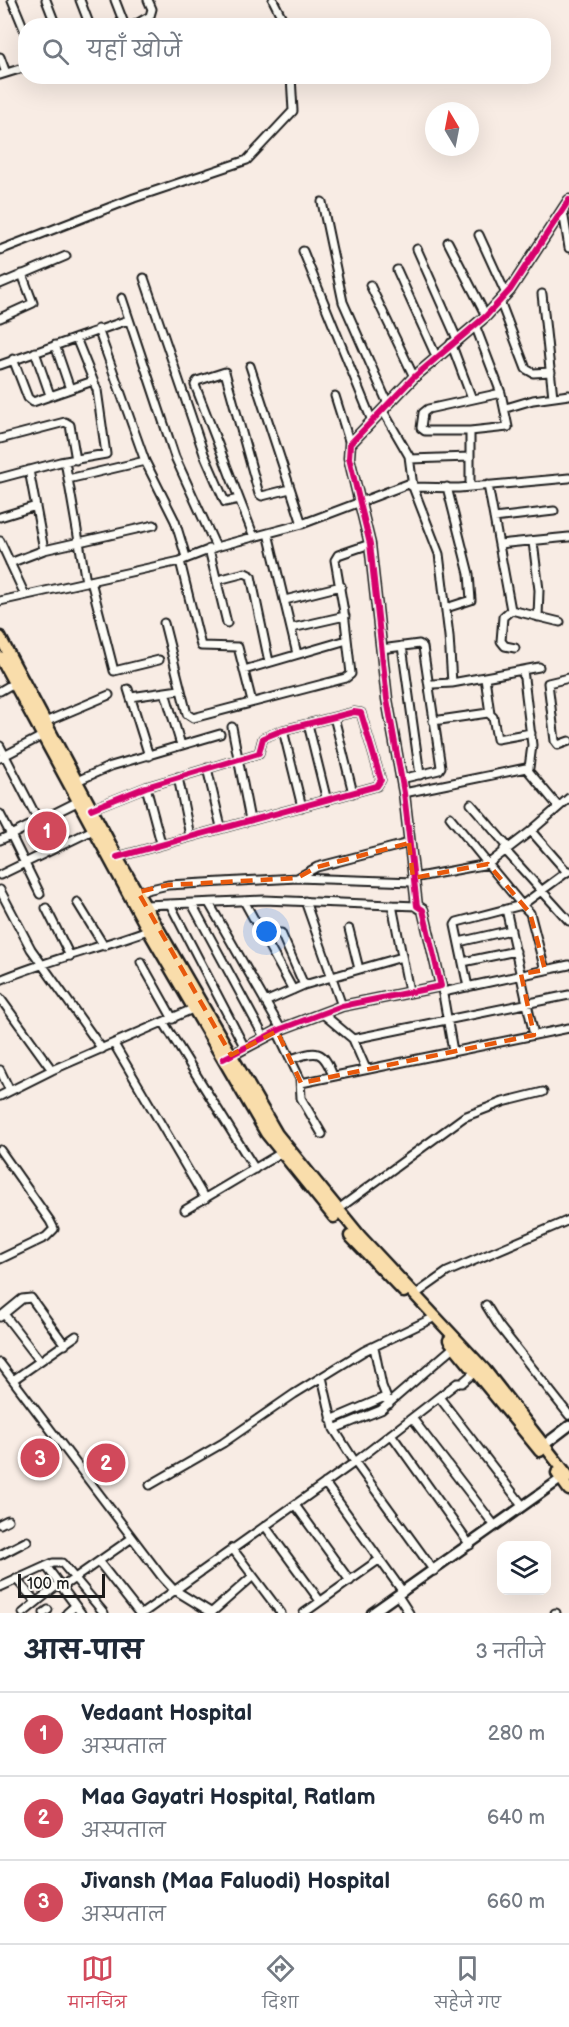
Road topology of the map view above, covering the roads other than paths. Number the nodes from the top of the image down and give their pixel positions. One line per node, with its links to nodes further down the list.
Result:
1 (12, 0): 7 (street)
2 (46, 0): 8 (street)
3 (80, 0): 9 (street)
4 (115, 0): 10 (street)
5 (148, 0): 11 (street)
6 (273, 0): 12 (street)
7 (19, 18)
8 (53, 18)
9 (87, 18)
10 (121, 18)
11 (147, 18)
12 (282, 18)
13 (0, 57): 15 (street)
14 (18, 69): 15 (street)
15 (3, 74)
16 (291, 84): 24 (street)
17 (569, 201): 19 (street)
18 (322, 202): 58 (street)
19 (563, 212): 22 (street); 34 (street)
20 (479, 235): 34 (street)
21 (448, 242): 35 (street)
22 (569, 248)
23 (417, 249): 41 (street)
24 (0, 250)
25 (303, 251): 60 (street)
26 (66, 256): 28 (street)
27 (397, 270): 44 (street)
28 (22, 274): 30 (street); 36 (street)
29 (144, 278): 78 (street)
30 (0, 284)
31 (370, 285): 49 (street)
32 (542, 294): 48 (street)
33 (122, 298): 37 (street)
34 (503, 298): 35 (street); 48 (street)
35 (486, 316): 38 (street)
36 (0, 318)
37 (128, 320): 39 (street); 94 (street)
38 (475, 325): 41 (street); 52 (street)
39 (99, 329): 40 (street); 68 (street)
40 (76, 338): 42 (street); 50 (street)
41 (454, 341): 44 (street); 57 (street)
42 (55, 345): 43 (street); 51 (street)
43 (35, 352): 45 (street); 53 (street)
44 (436, 356): 49 (street)
45 (13, 359): 46 (street); 53 (street)
46 (0, 365)
47 (250, 366): 77 (street)
48 (551, 372): 56 (street)
49 (414, 377): 58 (street)
50 (93, 381): 51 (street); 66 (street)
51 (70, 389): 53 (street)
52 (501, 393): 57 (street); 59 (street)
53 (51, 395)
54 (569, 395): 56 (street)
55 (335, 396): 63 (street)
56 (553, 397): 59 (street)
57 (472, 399): 61 (street)
58 (385, 407): 60 (street); 65 (street)
59 (506, 408): 61 (street)
60 (372, 421): 63 (street)
61 (470, 431): 64 (street)
62 (0, 439): 66 (street)
63 (350, 444): 79 (street)
64 (470, 457): 65 (street); 74 (street)
65 (410, 459): 75 (street)
66 (75, 460): 67 (street)
67 (65, 461): 69 (street); 72 (street)
68 (145, 461): 72 (street); 96 (street)
69 (29, 470): 70 (street); 80 (street)
70 (0, 478)
71 (569, 478): 73 (street)
72 (68, 479): 91 (street)
73 (488, 485): 74 (street); 83 (street)
74 (470, 486): 76 (street)
75 (413, 487): 76 (street); 79 (street); 104 (street)
76 (447, 488): 104 (street)
77 (290, 489): 78 (street); 84 (street)
78 (239, 499): 87 (street)
79 (359, 504): 84 (street); 92 (street)
80 (36, 506): 82 (street); 95 (street)
81 (554, 511): 83 (street)
82 (0, 517)
83 (494, 518): 93 (street)
84 (302, 524): 86 (street)
85 (154, 525): 91 (street)
86 (268, 533): 87 (street); 102 (street)
87 (254, 537): 94 (street)
88 (569, 537): 90 (street)
89 (0, 541): 97 (street)
90 (533, 542): 93 (street); 107 (street)
91 (78, 543): 95 (street); 99 (street)
92 (370, 544): 100 (street); 116 (street)
93 (499, 544): 105 (street)
94 (213, 548): 96 (street); 98 (street)
95 (44, 550): 97 (street)
96 (183, 559): 99 (street); 122 (street)
97 (10, 563): 101 (street)
98 (218, 580): 110 (street); 120 (street)
99 (88, 582): 101 (street); 119 (street)
100 (341, 586): 102 (street); 106 (street)
101 (26, 595): 103 (street)
102 (285, 600): 111 (street)
103 (0, 601)
104 (446, 608): 127 (street)
105 (511, 610): 107 (street); 115 (street)
106 (345, 616): 111 (street); 113 (street)
107 (538, 617): 108 (street)
108 (560, 622)
109 (164, 623): 130 (street)
110 (227, 623)
111 (291, 628): 117 (street)
112 (0, 637): 139 (highway)
113 (347, 640): 117 (street); 135 (street)
114 (402, 646): 116 (street); 138 (street); 154 (street)
115 (515, 648)
116 (381, 649): 156 (street)
117 (297, 654): 120 (street)
118 (0, 657): 126 (highway)
119 (159, 660)
120 (269, 662): 122 (street)
121 (539, 667): 123 (street)
122 (244, 670): 135 (street)
123 (523, 670): 124 (street); 143 (street)
124 (485, 677): 127 (street); 136 (street)
125 (569, 679): 146 (street)
126 (14, 683): 131 (street); 145 (highway)
127 (452, 683): 128 (street)
128 (433, 684)
129 (128, 689): 134 (street)
130 (179, 690): 132 (street); 135 (street)
131 (0, 691)
132 (165, 692): 134 (street); 148 (street)
133 (109, 695): 139 (street)
134 (131, 697): 150 (street)
135 (252, 702)
136 (490, 714): 138 (street); 143 (street)
137 (334, 717): 140 (street); 159 (street); 159 (street)
138 (433, 721): 154 (street)
139 (45, 722): 157 (highway)
140 (309, 723): 142 (street); 162 (street)
141 (232, 727): 151 (street)
142 (283, 730): 151 (street); 166 (street)
143 (531, 733): 153 (street)
144 (220, 734): 148 (street)
145 (42, 736): 149 (street); 163 (highway)
146 (569, 741)
147 (0, 746): 149 (street)
148 (181, 746): 150 (street)
149 (3, 756): 170 (street)
150 (148, 756): 157 (street)
151 (238, 758): 152 (street); 171 (street)
152 (207, 768): 155 (street); 172 (street)
153 (529, 768): 160 (street); 165 (street)
154 (420, 775): 156 (street)
155 (177, 777): 158 (street); 176 (street)
156 (401, 779): 160 (street)
157 (77, 781): 167 (highway)
158 (146, 787): 167 (street); 178 (street)
159 (353, 793): 162 (street)
160 (404, 794): 179 (street)
161 (569, 798): 165 (street)
162 (327, 801): 166 (street)
163 (77, 802): 170 (street); 173 (highway)
164 (471, 804): 180 (street)
165 (557, 805): 174 (street)
166 (302, 807): 171 (street)
167 (91, 809): 181 (highway)
168 (0, 814): 175 (street)
169 (450, 817): 183 (street)
170 (38, 820): 175 (street)
171 (250, 820): 172 (street)
172 (221, 827): 176 (street)
173 (93, 830): 182 (street); 206 (highway)
174 (531, 831): 180 (street); 184 (street)
175 (11, 835): 177 (street); 182 (street)
176 (190, 836): 178 (street)
177 (0, 840)
178 (161, 843): 181 (street)
179 (409, 843): 186 (street); 187 (street)
180 (506, 848): 183 (street); 190 (street)
181 (117, 857): 189 (highway)
182 (27, 863): 185 (street); 191 (street)
183 (488, 864): 187 (street); 200 (street)
184 (567, 874): 190 (street)
185 (0, 876)
186 (297, 878): 187 (street); 189 (street)
187 (414, 880): 201 (street)
188 (0, 890): 216 (street)
189 (138, 892): 198 (highway)
190 (541, 893): 200 (street); 204 (street)
191 (40, 894)
192 (243, 901): 193 (street); 195 (street); 208 (street)
193 (305, 901): 199 (street); 221 (street)
194 (77, 902): 210 (street)
195 (209, 903): 197 (street); 230 (street)
196 (170, 904): 197 (street); 198 (street); 244 (street)
197 (192, 904): 241 (street)
198 (145, 905): 232 (highway)
199 (392, 905): 201 (street); 213 (street)
200 (522, 905): 203 (street); 219 (street)
201 (417, 906): 225 (street)
202 (46, 908): 212 (street)
203 (506, 909): 207 (street); 209 (street)
204 (569, 921)
205 (349, 928): 218 (street)
206 (148, 930): 210 (street); 232 (highway)
207 (511, 930): 209 (street); 211 (street)
208 (261, 933): 223 (street); 226 (street)
209 (459, 942): 215 (street)
210 (104, 946): 212 (street)
211 (516, 951): 215 (street); 220 (street)
212 (70, 956): 216 (street)
213 (402, 957): 218 (street); 227 (street)
214 (141, 962): 235 (street)
215 (463, 962): 224 (street)
216 (41, 963): 222 (street); 245 (street)
217 (569, 965): 219 (street)
218 (359, 969): 221 (street)
219 (545, 970): 220 (street)
220 (521, 974): 224 (street); 231 (street)
221 (333, 977): 223 (street); 233 (street)
222 (0, 980)
223 (304, 985): 226 (street)
224 (468, 987): 225 (street)
225 (442, 989): 227 (street); 236 (street)
226 (293, 990): 230 (street)
227 (409, 991): 233 (street)
228 (569, 995): 231 (street)
229 (0, 998): 251 (street)
230 (266, 1002): 239 (street)
231 (528, 1004): 236 (street); 240 (street)
232 (198, 1006): 235 (street); 247 (highway)
233 (342, 1006): 234 (street)
234 (323, 1014): 239 (street); 242 (street)
235 (173, 1019): 237 (street)
236 (448, 1019): 242 (street); 246 (street)
237 (164, 1023): 243 (street); 260 (street)
238 (569, 1028): 240 (street)
239 (279, 1030): 241 (street); 248 (street)
240 (534, 1035): 246 (street)
241 (264, 1037): 244 (street)
242 (353, 1039): 249 (street)
243 (114, 1044): 245 (street); 261 (street)
244 (245, 1048): 247 (street)
245 (102, 1049): 251 (street)
246 (453, 1051): 249 (street)
247 (227, 1057): 259 (highway); 263 (highway)
248 (291, 1059): 252 (street); 253 (street)
249 (366, 1069): 252 (street)
250 (0, 1070): 254 (street)
251 (52, 1070): 254 (street)
252 (333, 1076): 253 (street)
253 (301, 1083): 257 (street)
254 (10, 1091): 256 (street)
255 (543, 1092): 263 (street)
256 (0, 1096)
257 (322, 1134)
258 (0, 1150): 265 (street)
259 (281, 1154): 260 (street); 269 (highway)
260 (255, 1169): 261 (street)
261 (205, 1199): 262 (street)
262 (185, 1210)
263 (337, 1210): 266 (highway)
264 (569, 1220): 266 (street)
265 (0, 1259)
266 (416, 1294): 269 (highway)
267 (486, 1305): 282 (street)
268 (2, 1315): 271 (street); 274 (street)
269 (432, 1317): 272 (highway); 273 (street); 289 (highway)
270 (76, 1336): 271 (street)
271 (65, 1345): 274 (street)
272 (455, 1346): 276 (highway); 281 (street)
273 (374, 1347): 277 (street); 281 (street)
274 (40, 1361): 278 (street)
275 (0, 1363): 278 (street)
276 (476, 1371): 279 (street); 291 (highway)
277 (322, 1377): 285 (street); 293 (street)
278 (13, 1380): 301 (street)
279 (439, 1397): 284 (street); 296 (street)
280 (569, 1399): 282 (street)
281 (387, 1401): 285 (street); 287 (street)
282 (562, 1406): 283 (street)
283 (569, 1415)
284 (412, 1418): 288 (street); 300 (street)
285 (331, 1420): 287 (street)
286 (569, 1426): 289 (street)
287 (334, 1429): 290 (street)
288 (391, 1434): 290 (street); 303 (street)
289 (544, 1445): 291 (highway)
290 (355, 1462): 292 (street); 309 (street)
291 (566, 1477): 294 (highway); 296 (street)
292 (325, 1483): 295 (street); 306 (street)
293 (150, 1485)
294 (569, 1490)
295 (295, 1505): 299 (street); 313 (street)
296 (523, 1506): 300 (street)
297 (8, 1520): 298 (street)
298 (0, 1524)
299 (265, 1526): 304 (street); 318 (street)
300 (495, 1526): 303 (street)
301 (132, 1538): 307 (street); 316 (street)
302 (27, 1542): 305 (street)
303 (470, 1545): 309 (street)
304 (232, 1548): 310 (street); 316 (street)
305 (0, 1555)
306 (380, 1559): 313 (street); 317 (street)
307 (99, 1562): 311 (street); 326 (street)
308 (46, 1566): 311 (street); 312 (street); 314 (street)
309 (434, 1571): 317 (street)
310 (253, 1576): 327 (street); 328 (street)
311 (76, 1577): 314 (street); 325 (street)
312 (16, 1579): 315 (street); 319 (street)
313 (350, 1581): 318 (street)
314 (61, 1585): 319 (street); 320 (street)
315 (0, 1587)
316 (173, 1589): 326 (street); 327 (street)
317 (400, 1594): 329 (street); 330 (street)
318 (320, 1601): 321 (street)
319 (36, 1602): 322 (street)
320 (75, 1606): 323 (street); 324 (street)
321 (307, 1612)
322 (23, 1613)
323 (67, 1613)
324 (81, 1613)
325 (104, 1613)
326 (141, 1613)
327 (212, 1613)
328 (281, 1613)
329 (372, 1613)
330 (409, 1613)

